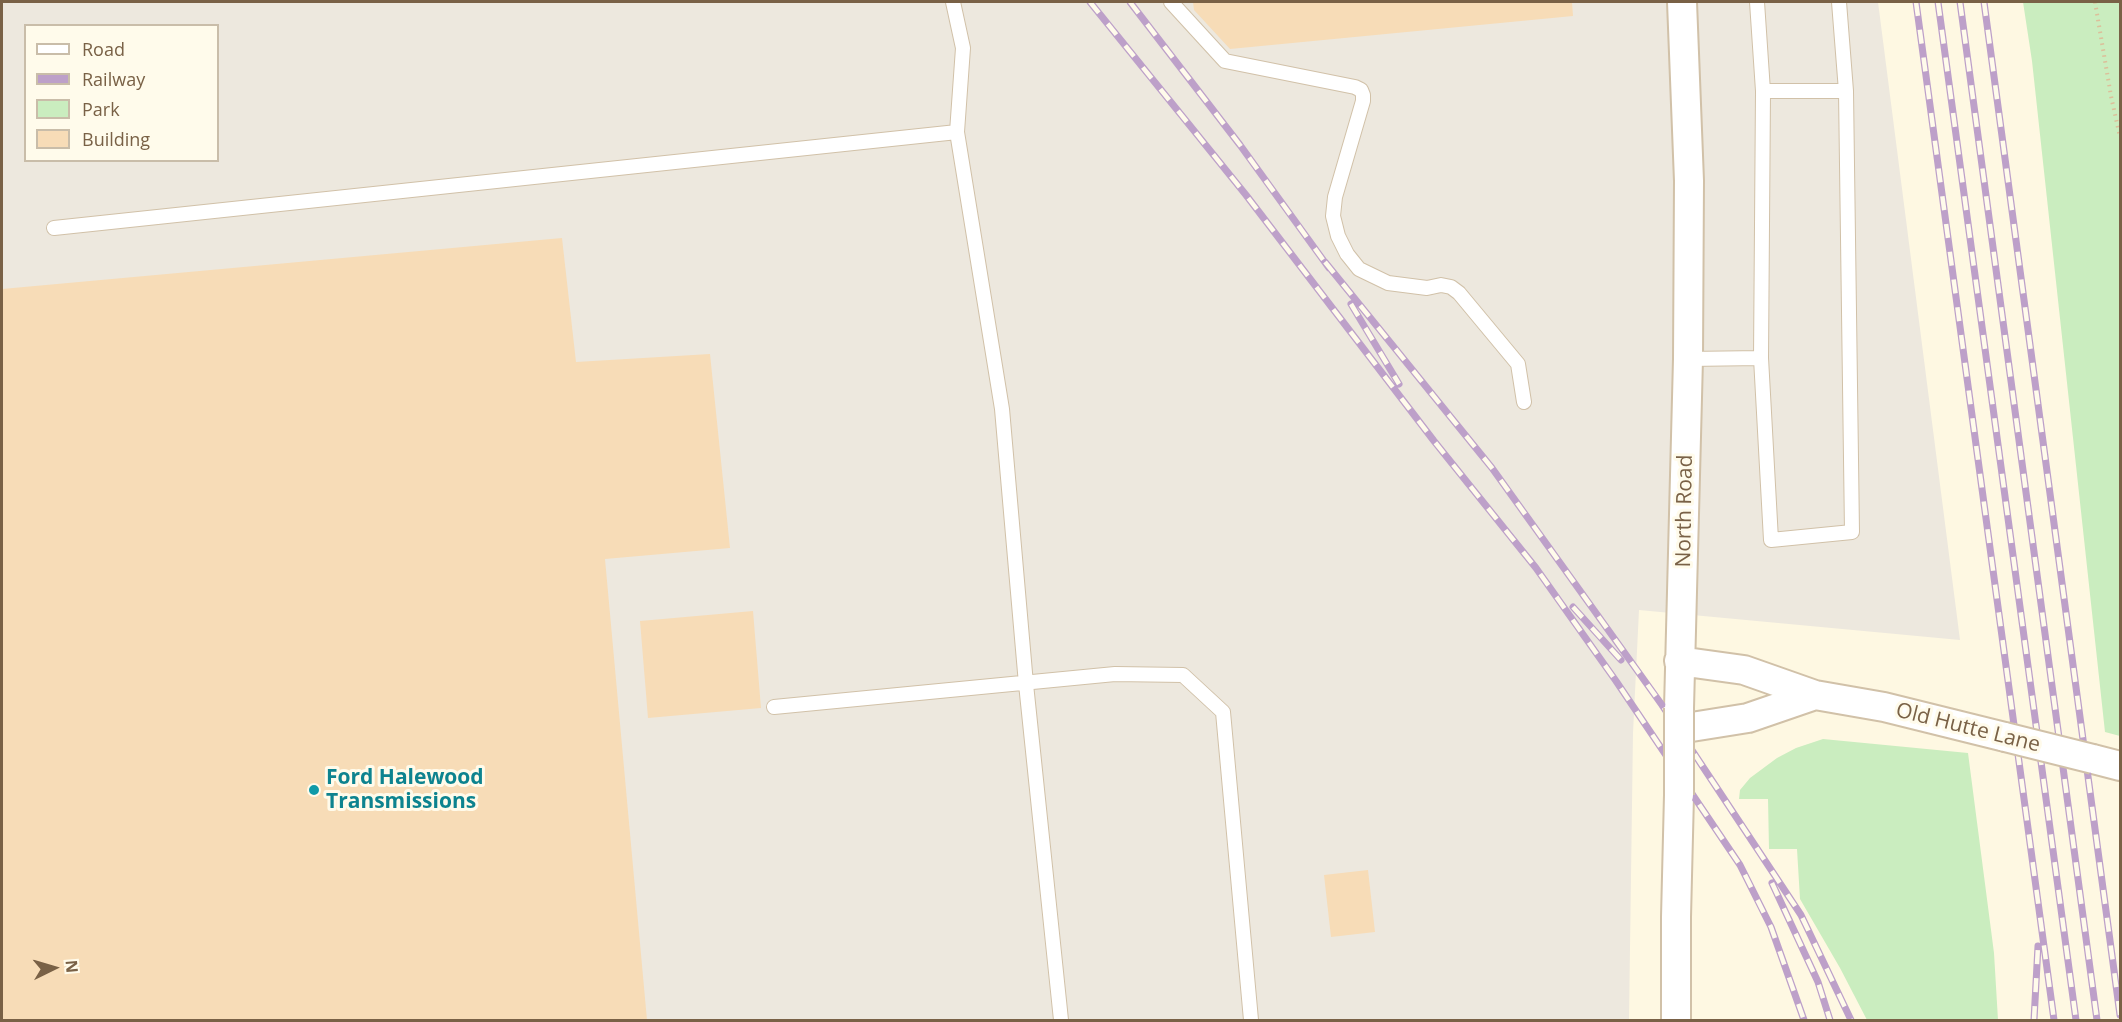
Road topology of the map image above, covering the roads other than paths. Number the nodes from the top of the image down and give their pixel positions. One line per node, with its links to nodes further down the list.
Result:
1 (953, 2): 8 (lane)
2 (1171, 2): 12 (lane)
3 (1682, 2): 11 (street, North Road)
4 (1757, 2): 6 (lane)
5 (1839, 2): 7 (lane)
6 (1763, 91): 7 (lane); 10 (lane)
7 (1846, 91): 10 (lane)
8 (957, 132): 9 (lane); 14 (lane)
9 (54, 228)
10 (1761, 358): 11 (lane)
11 (1688, 359): 13 (street, North Road)
12 (1524, 402)
13 (1680, 661): 15 (street, Old Hutte Lane); 17 (street, North Road)
14 (1026, 684): 16 (lane); 19 (lane); 20 (lane)
15 (1815, 695): 17 (street, Old Hutte Lane); 18 (street, Old Hutte Lane, bridge)
16 (774, 707)
17 (1683, 722): 21 (street, North Road, bridge)
18 (2121, 766)
19 (1061, 1020)
20 (1251, 1020)
21 (1676, 1020)

